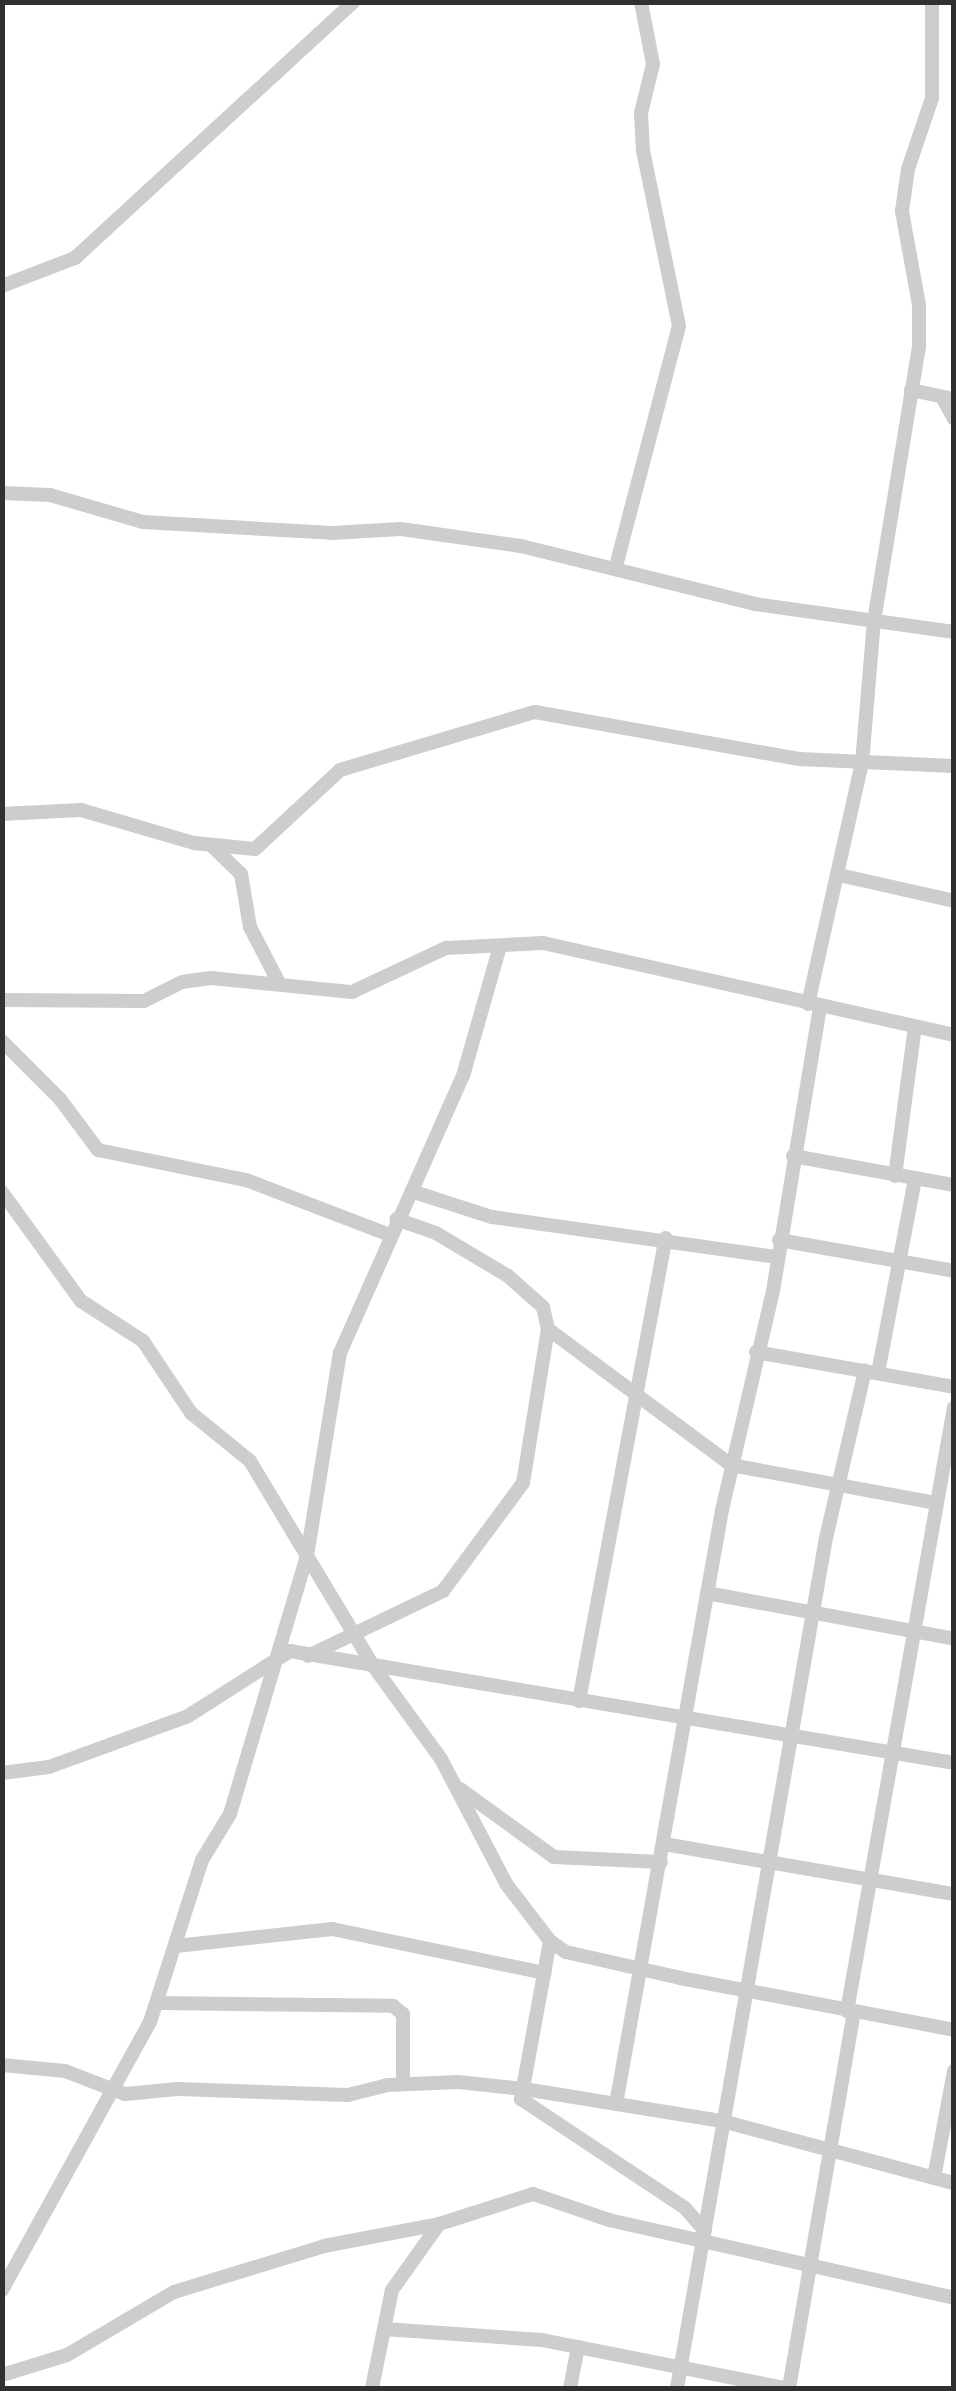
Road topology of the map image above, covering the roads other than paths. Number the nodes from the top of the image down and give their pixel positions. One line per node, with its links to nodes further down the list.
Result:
1 (353, 2): 4 (street)
2 (641, 2): 9 (street)
3 (932, 2): 5 (street)
4 (2, 286)
5 (911, 390): 6 (street); 10 (street)
6 (948, 398): 7 (street)
7 (954, 419)
8 (2, 493): 9 (street)
9 (616, 566): 10 (street)
10 (874, 621): 11 (street); 12 (street)
11 (954, 632)
12 (862, 762): 13 (street); 15 (street); 16 (street)
13 (954, 766)
14 (2, 814): 15 (street)
15 (212, 847): 19 (street)
16 (839, 875): 17 (street); 21 (street)
17 (954, 901)
18 (500, 946): 19 (street); 21 (street); 30 (street)
19 (278, 981): 20 (street)
20 (2, 1000)
21 (814, 1005): 22 (street); 25 (street)
22 (915, 1026): 23 (street); 26 (street)
23 (954, 1035)
24 (2, 1042): 32 (street)
25 (794, 1156): 26 (street); 34 (street)
26 (895, 1176): 27 (street)
27 (914, 1179): 28 (street); 36 (street)
28 (954, 1185)
29 (2, 1192): 48 (street)
30 (414, 1192): 31 (street); 33 (street)
31 (396, 1219): 32 (street); 38 (street)
32 (390, 1236): 48 (street)
33 (666, 1238): 35 (street); 42 (street)
34 (779, 1240): 35 (street); 36 (street)
35 (777, 1257): 39 (street)
36 (898, 1262): 37 (street); 40 (street)
37 (954, 1271)
38 (548, 1328): 42 (street); 52 (street)
39 (756, 1352): 40 (street); 44 (street)
40 (871, 1372): 41 (street); 45 (street)
41 (954, 1387)
42 (638, 1398): 44 (street); 57 (street)
43 (954, 1407): 46 (street)
44 (731, 1465): 45 (street); 49 (street)
45 (839, 1484): 46 (street); 50 (street)
46 (936, 1508): 47 (street); 51 (street)
47 (954, 1516)
48 (308, 1556): 52 (street); 55 (street)
49 (707, 1593): 50 (street); 58 (street)
50 (815, 1614): 51 (street); 59 (street)
51 (915, 1633): 53 (street); 60 (street)
52 (357, 1637): 54 (street); 56 (street)
53 (954, 1639)
54 (308, 1656): 55 (street); 56 (street)
55 (277, 1661): 62 (street); 70 (street)
56 (374, 1667): 57 (street); 63 (street)
57 (579, 1700): 58 (street)
58 (685, 1720): 59 (street); 64 (street)
59 (791, 1736): 60 (street); 66 (street)
60 (897, 1754): 61 (street); 67 (street)
61 (954, 1763)
62 (2, 1773)
63 (454, 1785): 65 (street); 69 (street)
64 (664, 1844): 65 (street); 66 (street)
65 (661, 1862): 71 (street)
66 (772, 1862): 67 (street); 73 (street)
67 (872, 1879): 68 (street); 75 (street)
68 (954, 1894)
69 (550, 1941): 71 (street); 72 (street)
70 (176, 1946): 72 (street); 74 (street)
71 (643, 1969): 73 (street); 82 (street)
72 (544, 1973): 81 (street)
73 (752, 1992): 75 (street); 83 (street)
74 (158, 2003): 79 (street); 80 (street)
75 (851, 2011): 76 (street); 84 (street)
76 (954, 2030)
77 (2, 2065): 80 (street)
78 (954, 2070): 85 (street)
79 (403, 2084): 80 (street); 81 (street)
80 (113, 2085): 90 (street)
81 (524, 2088): 82 (street); 88 (street)
82 (616, 2104): 83 (street)
83 (722, 2121): 84 (street); 88 (street)
84 (827, 2151): 85 (street); 89 (street)
85 (934, 2178): 86 (street)
86 (954, 2183)
87 (439, 2224): 88 (street); 92 (street); 95 (street)
88 (704, 2236): 89 (street); 94 (street)
89 (810, 2267): 91 (street); 99 (street)
90 (2, 2290)
91 (954, 2298)
92 (384, 2329): 93 (street); 96 (street)
93 (578, 2347): 94 (street); 97 (street)
94 (680, 2365): 98 (street); 99 (street)
95 (2, 2375)
96 (372, 2388)
97 (570, 2388)
98 (677, 2388)
99 (787, 2388)

